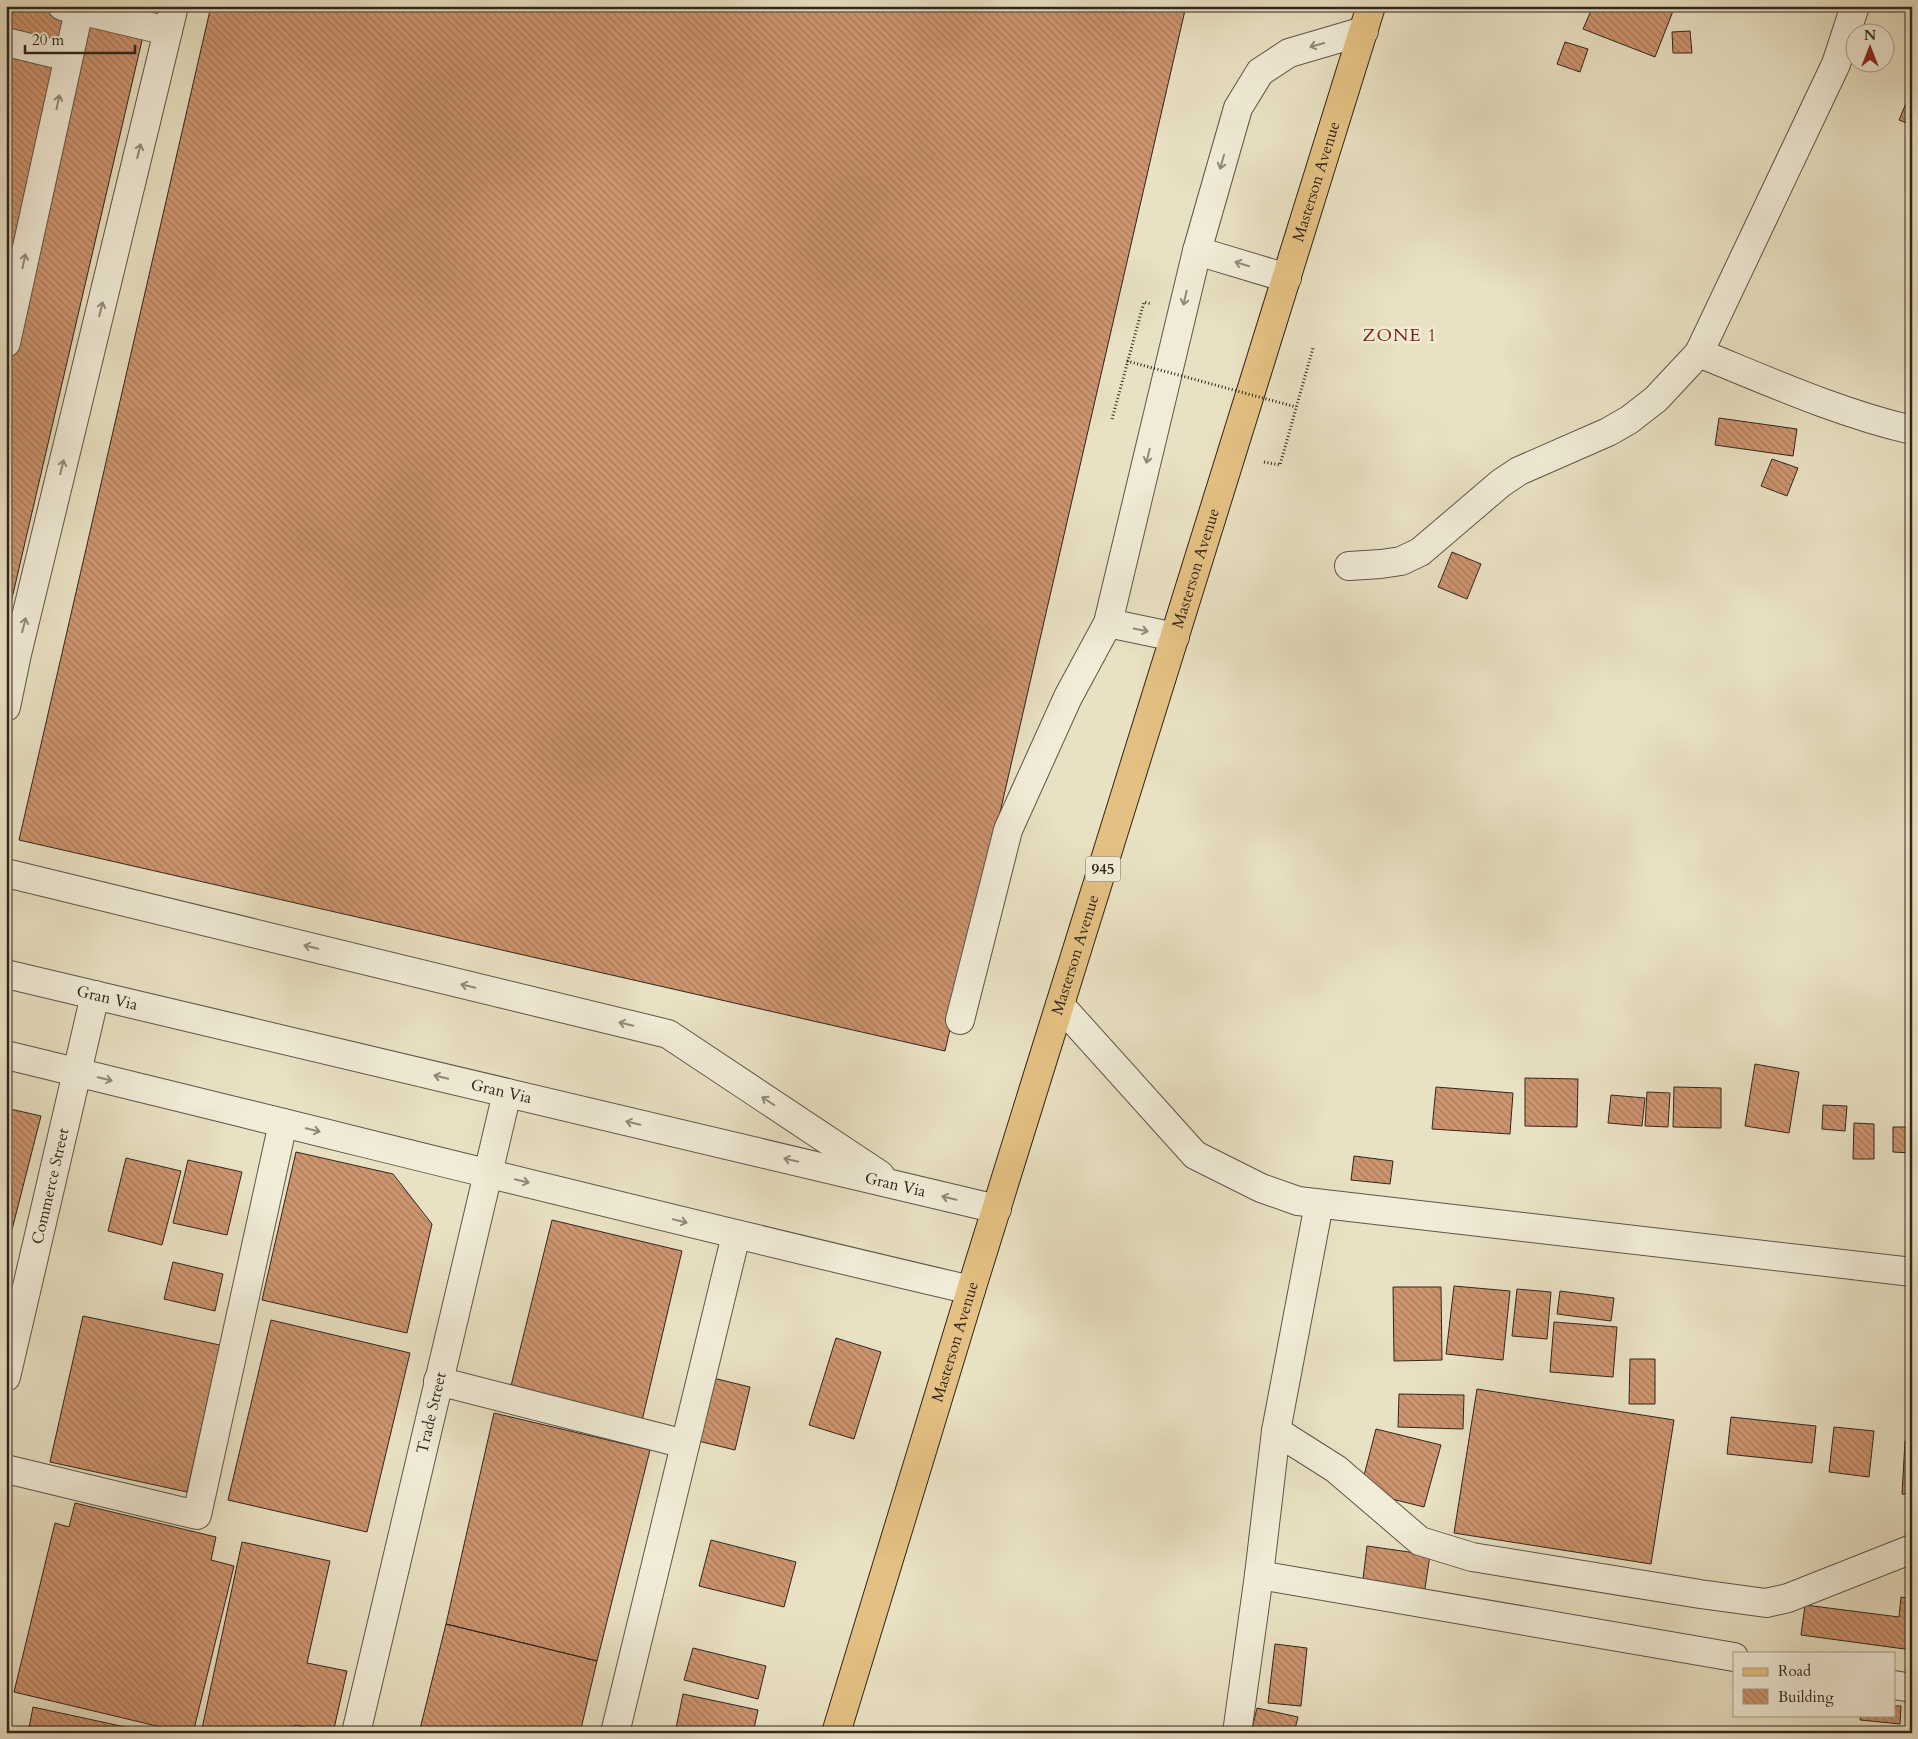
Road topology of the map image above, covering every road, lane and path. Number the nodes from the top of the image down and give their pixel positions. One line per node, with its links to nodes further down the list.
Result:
1 (62, 6): 4 (street)
2 (80, 6): 7 (street)
3 (1855, 6): 13 (street)
4 (171, 19): 22 (street, one-way to 4)
5 (1368, 19): 8 (street, one-way to 8); 9 (main road, Masterson Avenue / 945)
6 (6, 42): 7 (street)
7 (68, 57): 11 (street, one-way to 7)
8 (1197, 251): 9 (street, one-way to 8); 20 (street, one-way to 20)
9 (1287, 278): 21 (main road, Masterson Avenue / 945)
10 (1144, 302): 14 (path)
11 (6, 343)
12 (1313, 348): 15 (path)
13 (1699, 353): 17 (street); 19 (street)
14 (1128, 360): 15 (path, bridge); 16 (path)
15 (1296, 407): 18 (path)
16 (1112, 419)
17 (1912, 430)
18 (1280, 465)
19 (1349, 566)
20 (1108, 623): 21 (street, one-way to 21); 28 (street)
21 (1175, 637): 27 (main road, Masterson Avenue / 945)
22 (12, 653): 23 (street)
23 (6, 707)
24 (6, 873): 34 (street, one-way to 24)
25 (6, 974): 26 (street, Gran Via)
26 (95, 995): 30 (street, Commerce Street); 31 (street, Gran Via, one-way to 26)
27 (1060, 1005): 35 (street); 36 (main road, Masterson Avenue / 945)
28 (960, 1020)
29 (6, 1055): 30 (street)
30 (77, 1072): 32 (street, one-way to 32); 40 (street, Commerce Street)
31 (507, 1093): 33 (street, Trade Street); 34 (street, Gran Via, one-way to 31)
32 (284, 1123): 33 (street, one-way to 33); 44 (street)
33 (488, 1172): 37 (street, one-way to 37); 41 (street, Trade Street)
34 (896, 1185): 36 (street, Gran Via, one-way to 34)
35 (1319, 1204): 38 (street); 42 (street)
36 (997, 1209): 39 (main road, Masterson Avenue / 945)
37 (736, 1235): 39 (street); 43 (street)
38 (1912, 1272)
39 (972, 1290): 52 (main road, Masterson Avenue / 945)
40 (6, 1376)
41 (438, 1381): 43 (street); 50 (street, Trade Street)
42 (1276, 1431): 45 (street); 46 (street)
43 (686, 1444): 51 (street)
44 (6, 1469)
45 (1912, 1549)
46 (1259, 1575): 47 (street); 53 (street)
47 (1733, 1657)
48 (1896, 1685): 49 (street)
49 (1912, 1688)
50 (356, 1733)
51 (615, 1733)
52 (836, 1733)
53 (1237, 1733)

